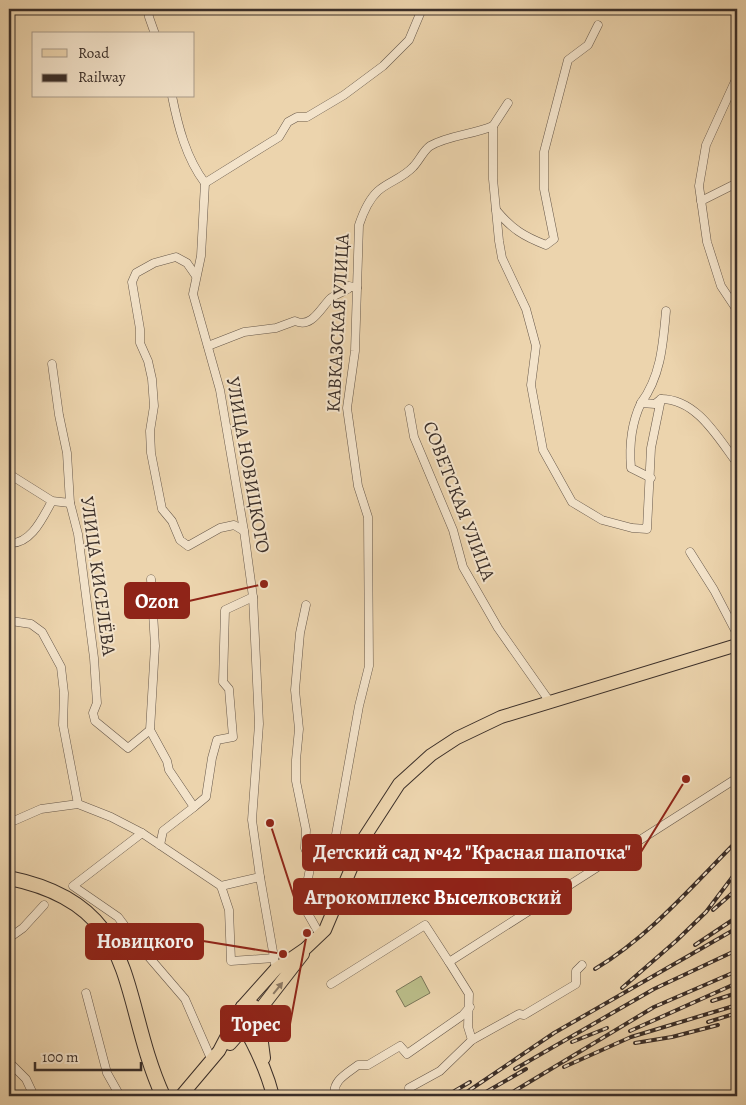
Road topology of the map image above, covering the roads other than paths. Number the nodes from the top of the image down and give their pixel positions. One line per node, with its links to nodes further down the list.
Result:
1 (148, 9): 4 (street)
2 (422, 9): 9 (street)
3 (598, 25): 12 (street)
4 (153, 32)
5 (737, 76): 11 (street)
6 (172, 98): 9 (street)
7 (508, 103): 8 (street)
8 (493, 126): 12 (street); 14 (street, КАВКАЗСКАЯ УЛИЦА)
9 (205, 183): 13 (street, УЛИЦА НОВИЦКОГО)
10 (737, 183): 11 (street)
11 (700, 202): 15 (street)
12 (496, 210): 24 (street)
13 (196, 276): 17 (street, УЛИЦА НОВИЦКОГО); 27 (street)
14 (357, 288): 17 (street); 44 (street, КАВКАЗСКАЯ УЛИЦА)
15 (737, 310)
16 (666, 311): 20 (street)
17 (208, 346): 27 (street, УЛИЦА НОВИЦКОГО)
18 (52, 364): 26 (street, УЛИЦА КИСЕЛЁВА)
19 (661, 399): 20 (street); 22 (street); 24 (street)
20 (641, 403): 24 (street)
21 (410, 409): 36 (street, СОВЕТСКАЯ УЛИЦА)
22 (737, 463)
23 (9, 474): 25 (street)
24 (651, 478)
25 (52, 501): 26 (street); 28 (street)
26 (70, 503): 37 (street, УЛИЦА КИСЕЛЁВА)
27 (244, 531): 31 (street, УЛИЦА НОВИЦКОГО)
28 (9, 543)
29 (690, 552): 34 (street)
30 (151, 578): 37 (street)
31 (253, 597): 40 (street); 45 (street, УЛИЦА НОВИЦКОГО)
32 (306, 605): 44 (street)
33 (11, 621): 39 (street)
34 (737, 634)
35 (737, 646): 36 (main road)
36 (550, 702): 49 (main road)
37 (150, 730): 40 (street)
38 (737, 778): 52 (street)
39 (78, 804): 41 (street); 42 (street)
40 (194, 807): 43 (street)
41 (9, 823)
42 (142, 833): 43 (street); 62 (street)
43 (160, 845): 47 (street)
44 (311, 863): 49 (street)
45 (260, 877): 47 (street); 53 (street, УЛИЦА НОВИЦКОГО)
46 (9, 878): 68 (highway)
47 (221, 886): 53 (street)
48 (44, 905): 50 (street)
49 (320, 935): 51 (main road)
50 (9, 938)
51 (306, 949): 53 (main road); 59 (main road, one-way to 51)
52 (449, 962): 55 (street); 58 (street)
53 (275, 963): 57 (main road)
54 (582, 965): 61 (street)
55 (331, 984)
56 (86, 993): 67 (street)
57 (242, 1007): 59 (main road); 60 (main road); 62 (main road)
58 (470, 1007): 61 (street); 71 (street)
59 (258, 1012): 60 (main road); 64 (main road)
60 (244, 1028): 62 (main road); 64 (main road)
61 (472, 1040): 65 (street)
62 (220, 1052): 64 (main road); 69 (main road)
63 (9, 1062): 66 (street)
64 (266, 1069): 70 (main road)
65 (409, 1088)
66 (34, 1096)
67 (120, 1096)
68 (163, 1096)
69 (181, 1096)
70 (274, 1096)
71 (335, 1096)

